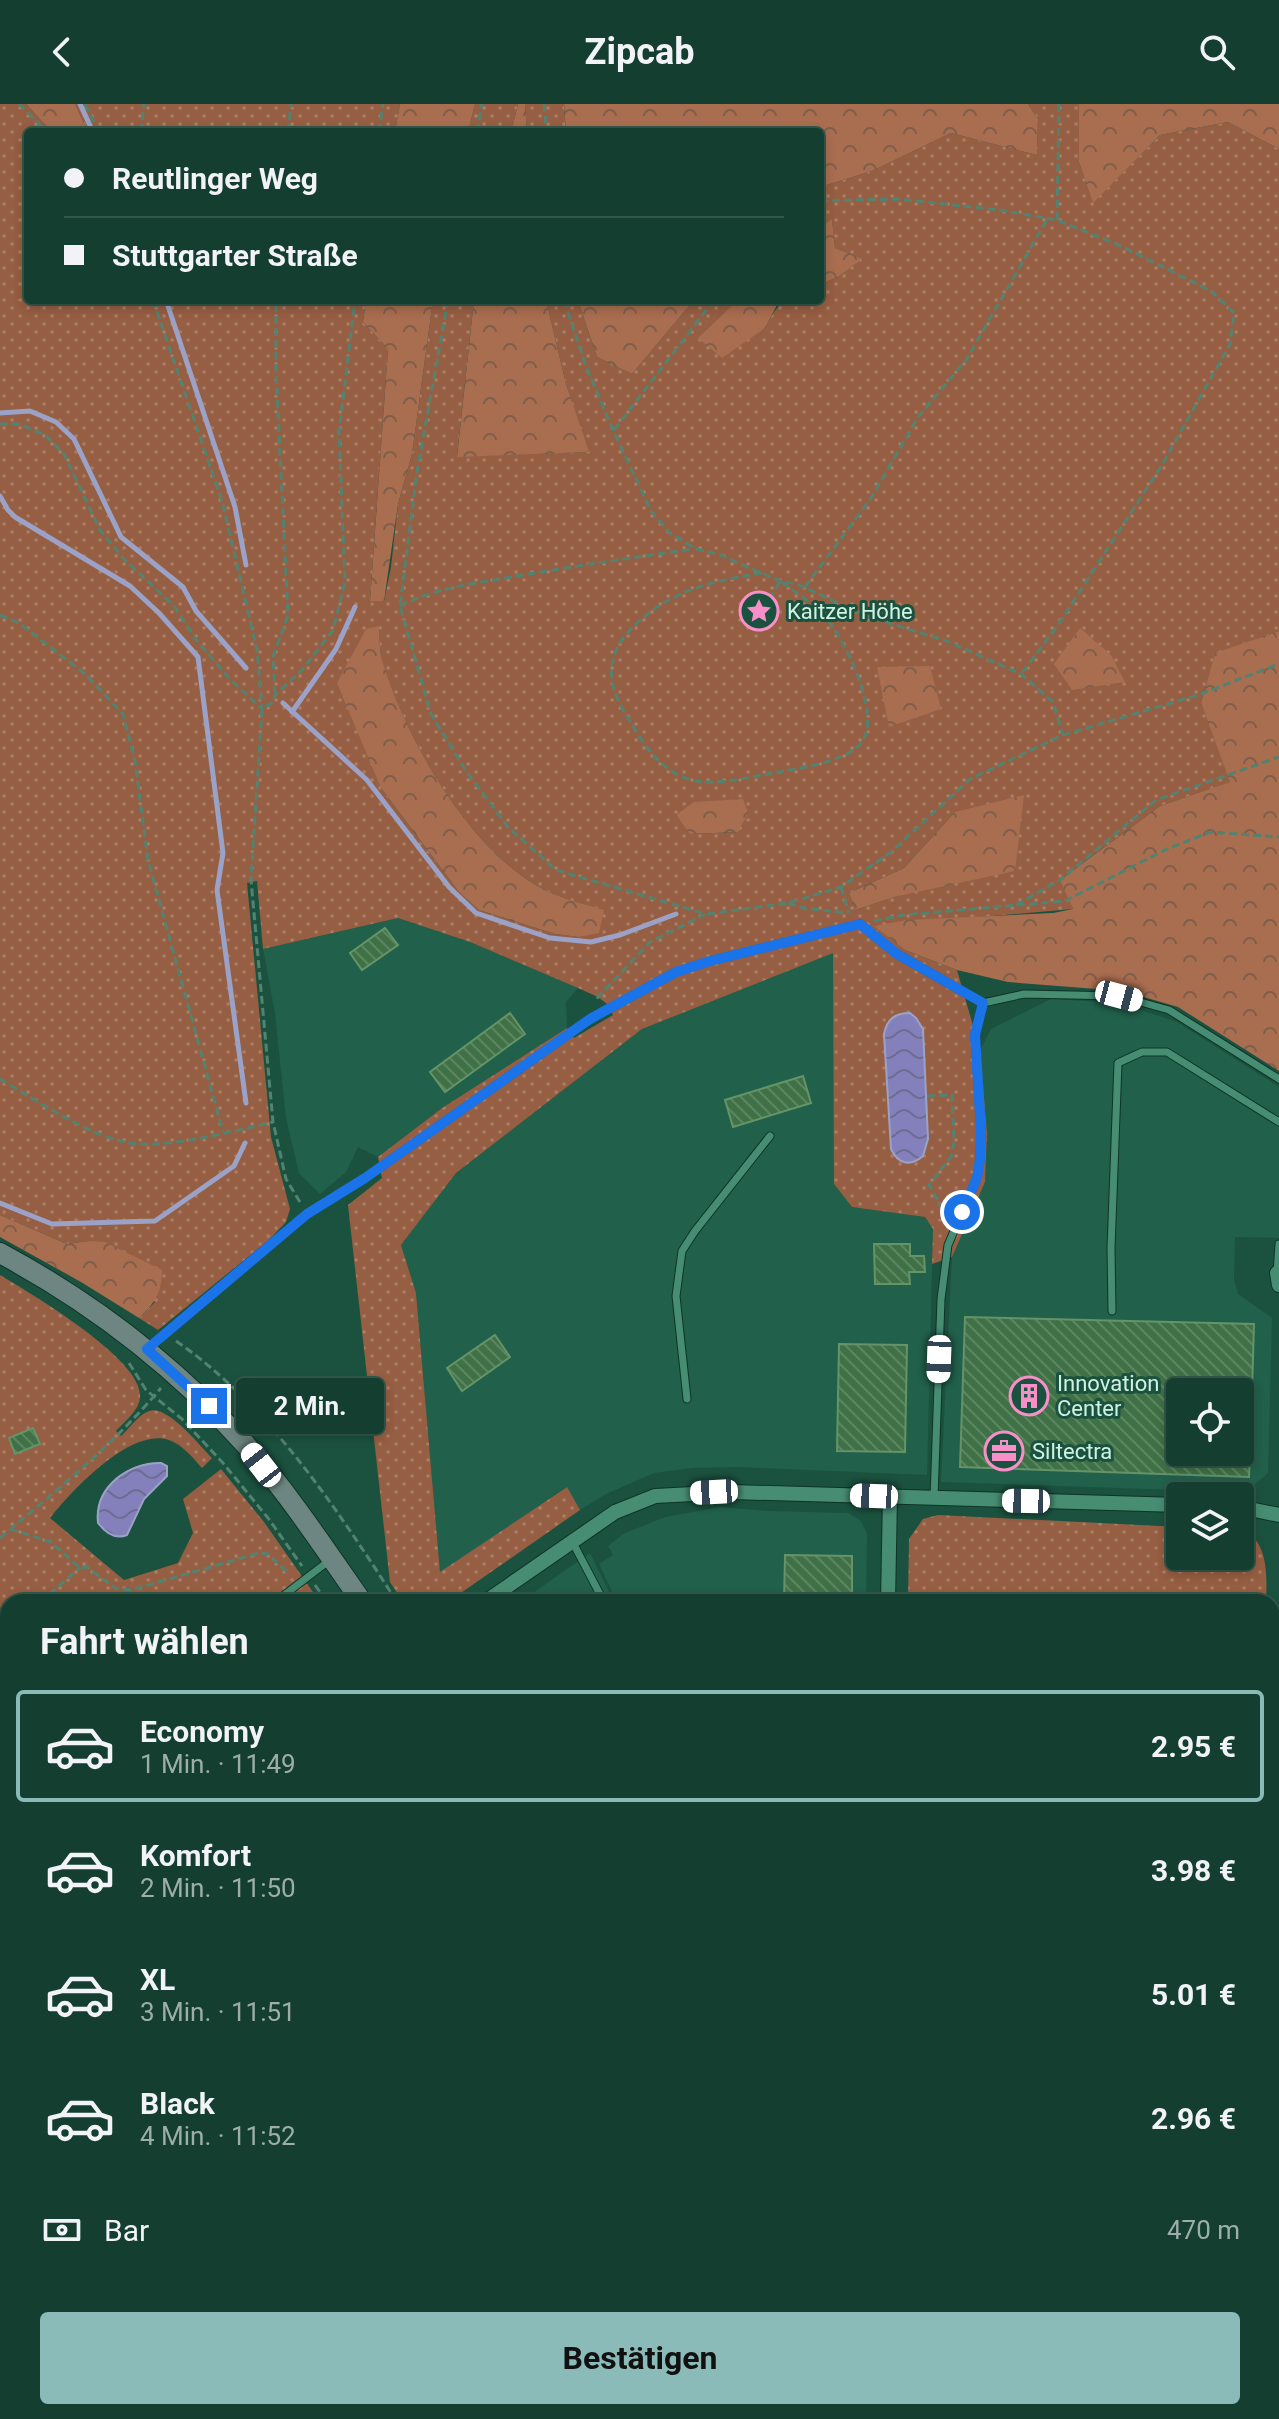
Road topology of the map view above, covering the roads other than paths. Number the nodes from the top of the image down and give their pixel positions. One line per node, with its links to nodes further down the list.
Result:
1 (983, 1003): 2 (lane); 9 (lane); 12 (lane)
2 (1279, 1079)
3 (1279, 1122): 8 (lane)
4 (770, 1136): 10 (lane)
5 (1279, 1244): 7 (lane)
6 (0, 1253): 9 (main road)
7 (1278, 1279)
8 (1112, 1311)
9 (147, 1349): 17 (main road)
10 (687, 1399)
11 (890, 1496): 12 (street); 16 (street); 22 (street)
12 (934, 1498): 13 (street)
13 (1166, 1505)
14 (1254, 1510): 15 (street)
15 (1279, 1515)
16 (572, 1541): 20 (street); 21 (lane)
17 (332, 1559): 18 (lane); 19 (main road)
18 (285, 1594)
19 (356, 1594)
20 (496, 1594)
21 (600, 1594)
22 (888, 1594)

